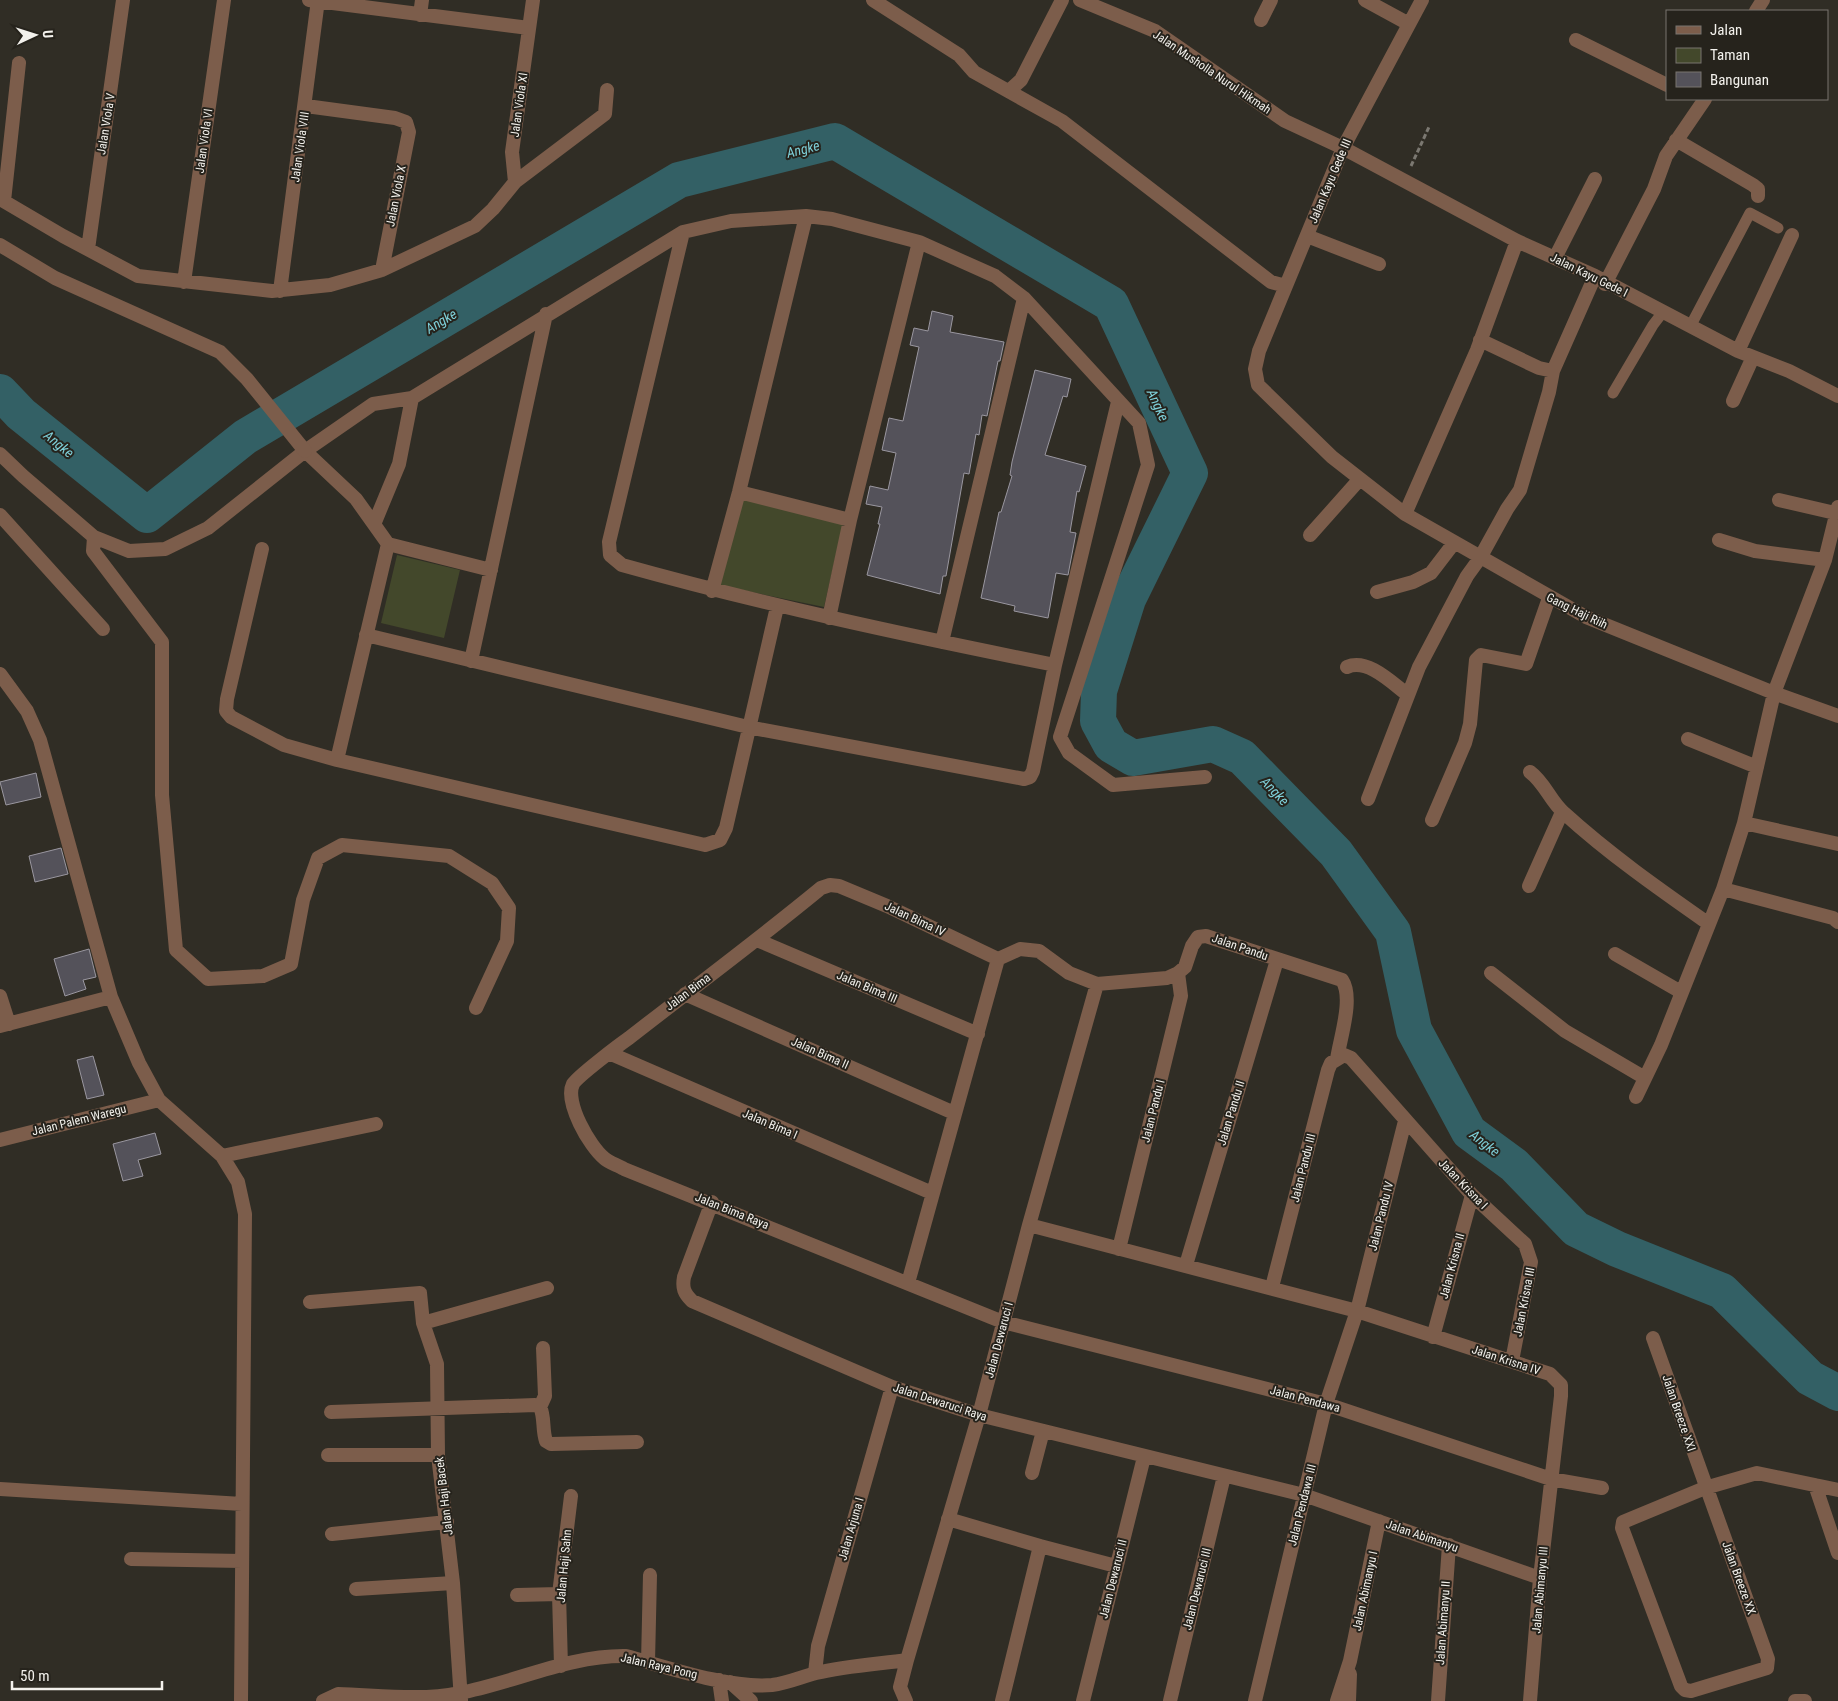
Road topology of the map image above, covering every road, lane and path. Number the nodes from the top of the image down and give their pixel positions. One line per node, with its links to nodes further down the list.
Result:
1 (123, 0): 40 (street, Jalan Viola V)
2 (224, 0): 45 (street, Jalan Viola VI)
3 (422, 0): 12 (street)
4 (533, 0): 15 (street, Jalan Viola XI)
5 (873, 0): 20 (street)
6 (1062, 0): 20 (street)
7 (1080, 0): 25 (street, Jalan Musholla Nurul Hikmah)
8 (1271, 0): 13 (street)
9 (1365, 0): 14 (street)
10 (1422, 0): 14 (street, Jalan Kayu Gede III)
11 (315, 1): 12 (street); 22 (street, Jalan Viola VIII)
12 (420, 15): 15 (street)
13 (1261, 20)
14 (1409, 24): 25 (street, Jalan Kayu Gede III)
15 (529, 28): 28 (street, Jalan Viola XI)
16 (1576, 40): 18 (street)
17 (19, 63): 30 (street)
18 (1666, 85)
19 (607, 90): 28 (street)
20 (1008, 92): 46 (street)
21 (1701, 100): 24 (street)
22 (306, 106): 43 (street, Jalan Viola X); 47 (street, Jalan Viola VIII)
23 (1429, 127): 27 (path)
24 (1676, 140): 29 (street); 44 (street)
25 (1343, 148): 27 (street, Jalan Kayu Gede I); 36 (street, Jalan Kayu Gede III)
26 (1594, 179): 41 (street)
27 (1404, 180): 37 (street, Jalan Kayu Gede I)
28 (515, 182): 43 (street)
29 (1758, 196): 31 (lane)
30 (2, 200): 40 (street)
31 (1750, 213): 33 (lane); 51 (lane)
32 (806, 216): 34 (street); 38 (street); 65 (street)
33 (1778, 228)
34 (683, 232): 50 (street); 81 (street)
35 (1792, 235): 53 (street)
36 (1307, 236): 42 (street); 46 (street, Jalan Kayu Gede III)
37 (1517, 241): 41 (street, Jalan Kayu Gede I); 52 (street)
38 (919, 242): 48 (street); 70 (street)
39 (0, 246): 62 (street)
40 (88, 248): 45 (street)
41 (1555, 258): 44 (street, Jalan Kayu Gede I)
42 (1379, 264)
43 (382, 270): 47 (street)
44 (1600, 280): 49 (street, Jalan Kayu Gede I); 56 (street)
45 (184, 282): 47 (street)
46 (1286, 286): 55 (street, Jalan Kayu Gede III)
47 (280, 291)
48 (1024, 298): 61 (street); 88 (street)
49 (1663, 312): 51 (street, Jalan Kayu Gede I); 57 (lane)
50 (546, 314): 59 (street); 80 (street)
51 (1691, 325): 53 (street, Jalan Kayu Gede I)
52 (1480, 340): 56 (street); 68 (street)
53 (1738, 351): 54 (street, Jalan Kayu Gede I)
54 (1753, 357): 58 (street, Jalan Kayu Gede I); 60 (street)
55 (1255, 368): 64 (street, Gang Haji Riih)
56 (1553, 371): 78 (street)
57 (1614, 393)
58 (1838, 396)
59 (412, 398): 62 (street); 71 (street)
60 (1733, 401)
61 (1118, 402): 90 (street); 101 (street)
62 (301, 447): 71 (street); 73 (street)
63 (0, 454): 73 (street)
64 (1359, 480): 68 (street, Gang Haji Riih); 72 (street)
65 (739, 492): 70 (street); 81 (street)
66 (1779, 500): 67 (street)
67 (1837, 510): 79 (street)
68 (1405, 514): 75 (street, Gang Haji Riih)
69 (0, 515): 86 (street)
70 (850, 520): 85 (street)
71 (374, 522): 76 (street)
72 (1310, 535)
73 (94, 537): 123 (street)
74 (1719, 540): 79 (street)
75 (1454, 543): 78 (street, Gang Haji Riih); 82 (street)
76 (388, 544): 80 (street); 87 (street)
77 (262, 549): 98 (street)
78 (1480, 558): 83 (street, Gang Haji Riih); 94 (street)
79 (1825, 560): 93 (street)
80 (491, 570): 89 (street)
81 (712, 590): 84 (street)
82 (1377, 592)
83 (1549, 598): 93 (street, Gang Haji Riih); 104 (street)
84 (777, 607): 85 (street); 96 (street)
85 (829, 618): 88 (street)
86 (103, 629)
87 (366, 635): 89 (street); 98 (street)
88 (942, 642): 90 (street)
89 (471, 661): 96 (street)
90 (1055, 665): 96 (street)
91 (1347, 667): 94 (street)
92 (0, 674): 122 (street)
93 (1774, 693): 95 (street, Gang Haji Riih); 99 (street)
94 (1408, 695): 102 (street)
95 (1838, 716)
96 (748, 727): 98 (street)
97 (1688, 739): 99 (street)
98 (337, 760)
99 (1757, 767): 105 (street)
100 (1530, 772): 103 (street)
101 (1205, 777)
102 (1368, 799)
103 (1562, 812): 108 (street); 111 (street)
104 (1432, 820)
105 (1744, 823): 106 (street); 109 (street)
106 (1838, 844)
107 (830, 885): 112 (street, Jalan Bima); 114 (street, Jalan Bima IV)
108 (1529, 886)
109 (1723, 889): 110 (street); 111 (street)
110 (1838, 922)
111 (1709, 924): 119 (street)
112 (758, 940): 120 (street, Jalan Bima); 125 (street, Jalan Bima III)
113 (1615, 954): 119 (street)
114 (998, 959): 118 (street); 125 (street)
115 (1277, 960): 116 (street, Jalan Pandu); 127 (street, Jalan Pandu); 143 (street, Jalan Pandu II)
116 (1178, 973): 118 (street); 142 (street, Jalan Pandu I)
117 (1491, 973): 128 (street)
118 (1097, 984): 140 (street, Jalan Dewaruci I)
119 (1681, 992): 128 (street)
120 (685, 994): 126 (street, Jalan Bima); 131 (street, Jalan Bima II)
121 (0, 996): 124 (street)
122 (111, 997): 124 (street); 130 (street)
123 (476, 1008)
124 (4, 1025)
125 (978, 1034): 131 (street)
126 (609, 1053): 132 (street, Jalan Bima); 137 (street, Jalan Bima I)
127 (1340, 1057): 133 (street); 145 (street, Jalan Pandu III)
128 (1645, 1078): 129 (street)
129 (1636, 1098)
130 (159, 1100): 135 (street, Jalan Palem Waregu); 136 (street)
131 (954, 1113): 137 (street)
132 (576, 1115): 139 (street, Jalan Bima Raya)
133 (1405, 1121): 138 (street, Jalan Krisna I); 148 (street, Jalan Pandu IV)
134 (376, 1124): 136 (street)
135 (0, 1140)
136 (222, 1156): 176 (street)
137 (932, 1193): 144 (street)
138 (1472, 1195): 141 (street, Jalan Krisna I); 151 (street, Jalan Krisna II)
139 (712, 1202): 144 (street, Jalan Bima Raya); 155 (street, Jalan Dewaruci Raya)
140 (1028, 1225): 142 (street); 149 (street, Jalan Dewaruci I)
141 (1526, 1244): 154 (street, Jalan Krisna III)
142 (1119, 1249): 143 (street)
143 (1186, 1265): 145 (street)
144 (908, 1283): 149 (street, Jalan Bima Raya)
145 (1272, 1287): 148 (street)
146 (547, 1288): 150 (street)
147 (310, 1302): 150 (street, Jalan Haji Bacek)
148 (1357, 1311): 151 (street, Jalan Krisna IV); 156 (street, Jalan Pendawa III)
149 (1003, 1322): 156 (street, Jalan Pendawa); 160 (street, Jalan Dewaruci I)
150 (423, 1323): 158 (street, Jalan Haji Bacek)
151 (1433, 1337): 154 (street, Jalan Krisna IV)
152 (1653, 1338): 171 (street, Jalan Breeze XXI)
153 (543, 1348): 157 (street)
154 (1512, 1361): 168 (street, Jalan Krisna IV)
155 (892, 1386): 160 (street, Jalan Dewaruci Raya); 197 (street, Jalan Arjuna I)
156 (1326, 1404): 168 (street, Jalan Pendawa); 174 (street, Jalan Pendawa III)
157 (540, 1407): 158 (street); 162 (street)
158 (437, 1410): 159 (street); 163 (street, Jalan Haji Bacek)
159 (331, 1412)
160 (979, 1415): 161 (street, Jalan Dewaruci Raya); 177 (street, Jalan Dewaruci I)
161 (1043, 1431): 165 (street, Jalan Dewaruci Raya); 166 (street)
162 (637, 1442)
163 (438, 1454): 164 (street); 179 (street, Jalan Haji Bacek)
164 (328, 1455)
165 (1144, 1456): 167 (street, Jalan Dewaruci Raya); 186 (street, Jalan Dewaruci II)
166 (1032, 1473)
167 (1224, 1476): 174 (street, Jalan Dewaruci Raya); 208 (street, Jalan Dewaruci III)
168 (1551, 1479): 170 (street, Jalan Pendawa); 188 (street, Jalan Abimanyu III)
169 (1815, 1485): 171 (street); 173 (street); 183 (street)
170 (1602, 1488)
171 (1705, 1488): 171 (street, Jalan Breeze XX)
172 (0, 1489): 176 (street)
173 (1838, 1490)
174 (1304, 1495): 178 (street, Jalan Abimanyu); 209 (street, Jalan Pendawa III)
175 (571, 1496): 191 (street, Jalan Haji Sahn)
176 (242, 1504): 185 (street)
177 (948, 1518): 182 (street); 193 (street, Jalan Dewaruci I)
178 (1379, 1521): 181 (street, Jalan Abimanyu); 194 (street, Jalan Abimanyu I)
179 (447, 1522): 180 (street); 189 (street, Jalan Haji Bacek)
180 (332, 1534)
181 (1449, 1545): 188 (street, Jalan Abimanyu); 212 (street, Jalan Abimanyu II)
182 (1040, 1546): 186 (street); 206 (street)
183 (1838, 1553)
184 (131, 1559): 185 (street)
185 (242, 1561): 202 (street)
186 (1116, 1566): 207 (street, Jalan Dewaruci II)
187 (650, 1575): 195 (street)
188 (1540, 1578): 213 (street, Jalan Abimanyu III)
189 (453, 1582): 190 (street); 199 (street, Jalan Haji Bacek)
190 (356, 1589)
191 (559, 1594): 192 (street); 196 (street, Jalan Haji Sahn)
192 (517, 1595)
193 (907, 1660): 197 (street, Jalan Raya Pong); 201 (street, Jalan Dewaruci I)
194 (1350, 1661): 210 (street, Jalan Abimanyu I); 211 (street, Jalan Abimanyu I)
195 (648, 1662): 196 (street, Jalan Raya Pong); 198 (street, Jalan Raya Pong)
196 (561, 1666): 199 (street, Jalan Raya Pong)
197 (815, 1673): 198 (street, Jalan Raya Pong)
198 (724, 1681): 204 (street); 205 (street)
199 (460, 1697): 200 (street, Jalan Raya Pong)
200 (339, 1698): 203 (street, Jalan Raya Pong)
201 (904, 1698)
202 (241, 1701)
203 (323, 1701)
204 (722, 1701)
205 (751, 1701)
206 (1002, 1701)
207 (1083, 1701)
208 (1170, 1701)
209 (1255, 1701)
210 (1337, 1701)
211 (1349, 1701)
212 (1438, 1701)
213 (1530, 1701)
214 (1795, 1701): 215 (street)
215 (1805, 1701)

